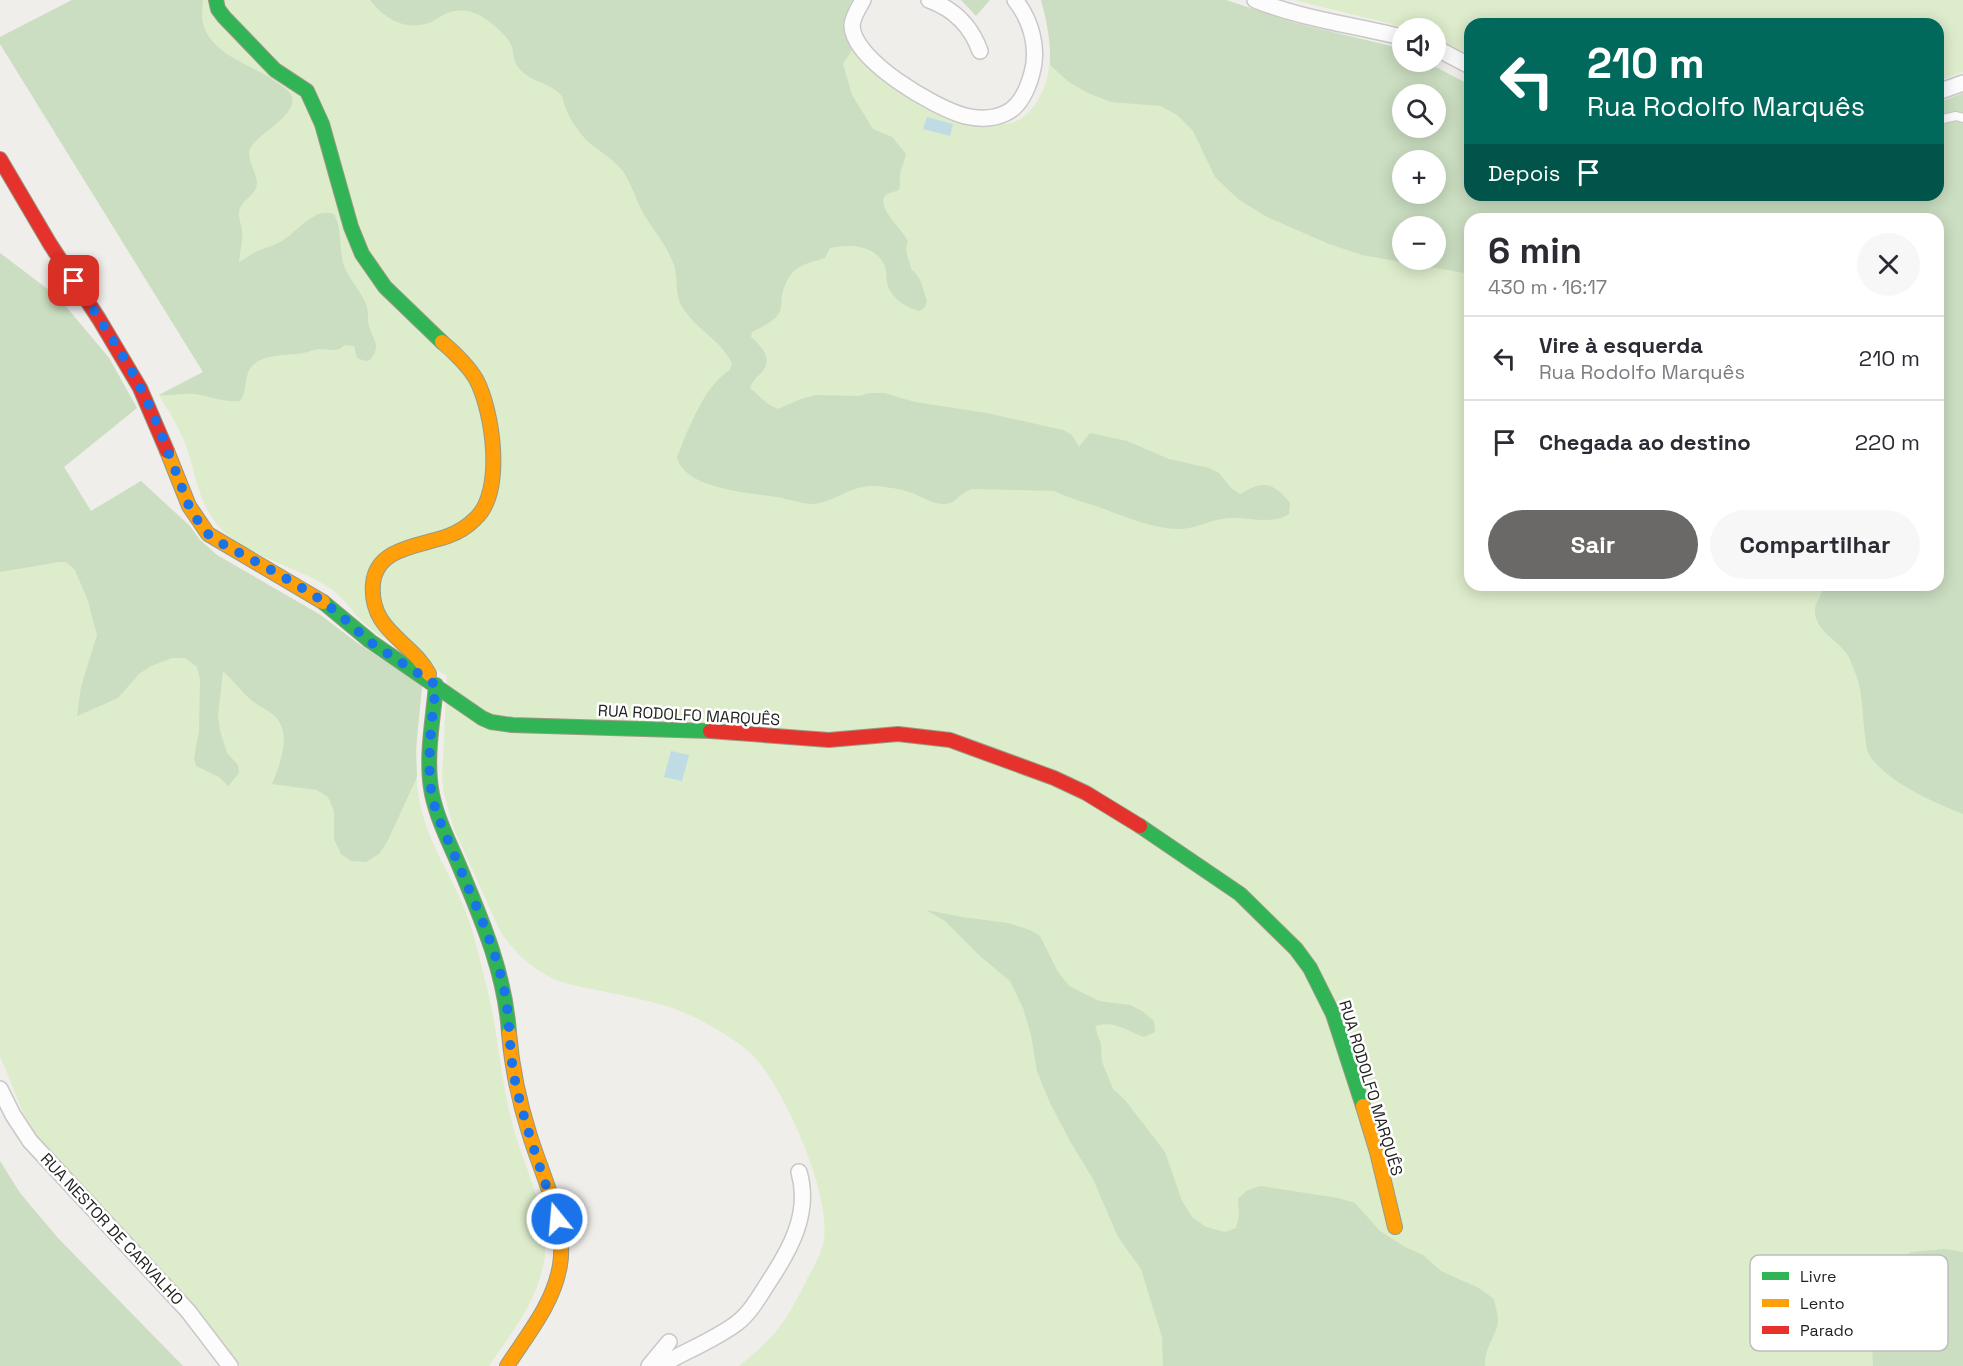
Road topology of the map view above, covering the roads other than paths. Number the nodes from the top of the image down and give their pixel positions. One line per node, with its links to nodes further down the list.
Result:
1 (863, 0): 3 (street)
2 (929, 0): 7 (street)
3 (1015, 0)
4 (1256, 0): 6 (street)
5 (217, 4): 15 (street)
6 (1392, 35)
7 (980, 51)
8 (1446, 53): 9 (street)
9 (1464, 63)
10 (1963, 83): 11 (street)
11 (1944, 90)
12 (1963, 118): 13 (lane)
13 (1944, 119)
14 (0, 159): 15 (street, RUA RODOLFO MARQUÊS)
15 (436, 685): 18 (street, RUA RODOLFO MARQUÊS); 21 (street)
16 (0, 1089): 20 (street, RUA NESTOR DE CARVALHO)
17 (799, 1172): 23 (street)
18 (1395, 1227)
19 (669, 1342): 22 (street)
20 (230, 1366)
21 (507, 1366)
22 (649, 1366)
23 (660, 1366)

